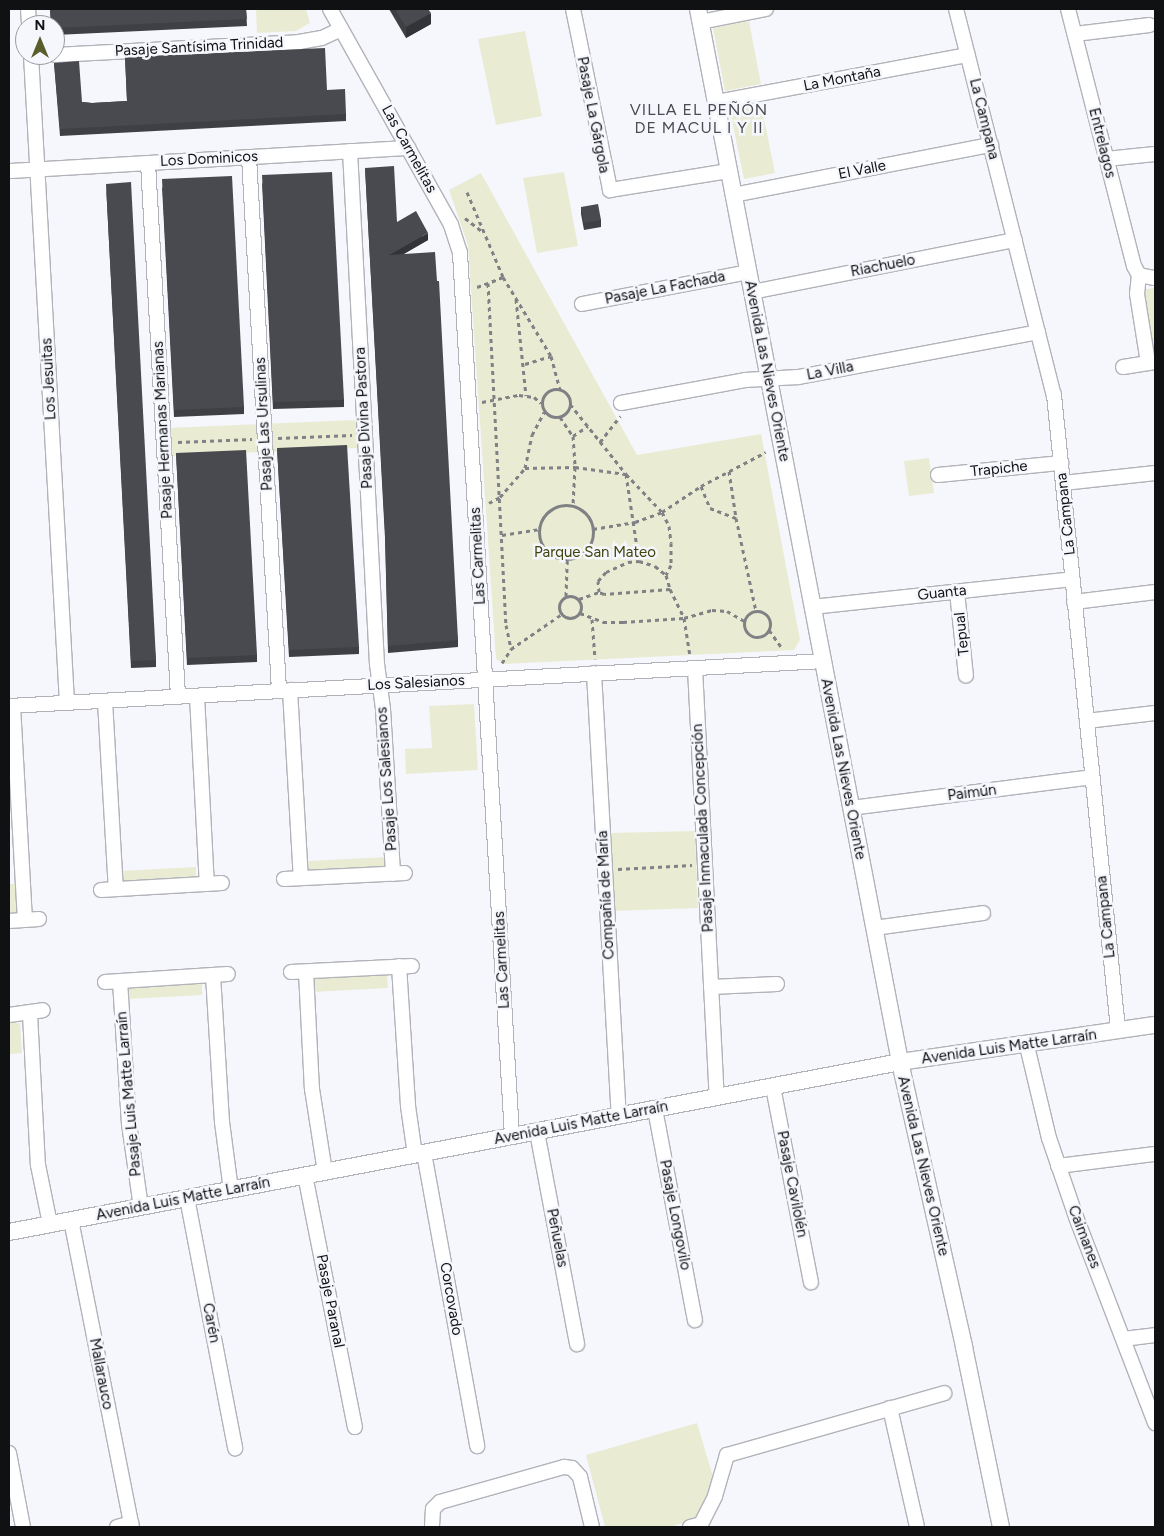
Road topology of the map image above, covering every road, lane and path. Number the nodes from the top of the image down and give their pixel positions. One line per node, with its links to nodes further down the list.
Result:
1 (330, 9): 8 (street, Las Carmelitas)
2 (573, 9): 23 (street, Pasaje La Gárgola)
3 (766, 9): 6 (street)
4 (956, 9): 11 (street, La Campana)
5 (1068, 9): 9 (street, Entrelagos)
6 (699, 15): 13 (street, Avenida Las Nieves Oriente)
7 (1149, 25): 9 (street)
8 (341, 29): 10 (street, Pasaje Santísima Trinidad); 15 (street, Las Carmelitas)
9 (1074, 34): 19 (street, Entrelagos)
10 (65, 54)
11 (968, 55): 13 (street, La Montaña); 14 (street, La Campana)
12 (31, 65): 21 (street, Los Jesuitas)
13 (716, 102): 23 (street, Avenida Las Nieves Oriente)
14 (991, 145): 25 (street, El Valle); 26 (street, La Campana)
15 (408, 148): 16 (street, Los Dominicos); 91 (street, Las Carmelitas)
16 (350, 151): 18 (street, Los Dominicos); 92 (street, Pasaje Divina Pastora)
17 (1155, 154): 19 (street)
18 (249, 157): 20 (street, Los Dominicos); 93 (street, Pasaje Las Ursulinas)
19 (1106, 159): 28 (street, Entrelagos)
20 (148, 163): 21 (street, Los Dominicos); 95 (street, Pasaje Hermanas Marianas)
21 (37, 169): 22 (street, Los Dominicos); 97 (street, Los Jesuitas)
22 (9, 171)
23 (729, 171): 25 (street, Avenida Las Nieves Oriente)
24 (467, 192): 29 (path)
25 (733, 195): 27 (street, Avenida Las Nieves Oriente)
26 (1015, 240): 31 (street, Riachuelo); 34 (street, La Campana)
27 (748, 272): 31 (street, Avenida Las Nieves Oriente); 33 (street, Pasaje La Fachada)
28 (1139, 275): 30 (street); 36 (street)
29 (503, 277): 32 (path); 42 (path)
30 (1155, 278)
31 (752, 292): 39 (street, Avenida Las Nieves Oriente)
32 (516, 298): 35 (path); 37 (path)
33 (582, 304)
34 (1038, 332): 39 (street, La Villa); 52 (street, La Campana)
35 (551, 356): 37 (path); 40 (path)
36 (1152, 363): 38 (street)
37 (525, 364): 41 (path)
38 (1124, 367)
39 (768, 379): 44 (street, La Villa); 51 (street, Avenida Las Nieves Oriente)
40 (560, 390): 43 (path); 45 (path)
41 (526, 395): 42 (path); 43 (path)
42 (492, 400): 61 (path)
43 (541, 403): 46 (path)
44 (621, 403): 50 (path)
45 (570, 404): 47 (path); 48 (path)
46 (544, 412): 47 (path); 54 (path)
47 (560, 417): 49 (path)
48 (588, 426): 49 (path); 50 (path)
49 (573, 436): 53 (path)
50 (600, 442): 57 (path)
51 (781, 446): 55 (path); 80 (street, Avenida Las Nieves Oriente)
52 (1061, 463): 58 (street, Trapiche); 59 (street, La Campana)
53 (575, 467): 54 (path); 57 (path); 62 (path)
54 (525, 468): 61 (path)
55 (729, 471): 60 (path); 64 (path)
56 (1155, 472): 59 (street)
57 (626, 474): 63 (path); 65 (path)
58 (938, 475)
59 (1063, 483): 72 (street, La Campana)
60 (702, 486): 63 (path); 64 (path)
61 (500, 498): 68 (path)
62 (573, 505): 66 (path); 67 (path)
63 (662, 512): 65 (path); 71 (path)
64 (736, 518): 81 (path)
65 (635, 522): 67 (path); 70 (path)
66 (539, 529): 68 (path); 69 (path)
67 (593, 529): 69 (path)
68 (502, 535): 83 (path)
69 (567, 558): 77 (path)
70 (639, 561): 71 (path); 74 (path)
71 (666, 575): 73 (path)
72 (1072, 580): 75 (street, Guanta); 79 (street, La Campana)
73 (670, 589): 74 (path); 84 (path)
74 (599, 592): 78 (path)
75 (957, 592): 80 (street, Guanta); 90 (street, Tepual)
76 (1155, 592): 79 (street)
77 (566, 596): 78 (path); 83 (path)
78 (579, 599): 82 (path)
79 (1074, 602): 100 (street, La Campana)
80 (812, 607): 87 (street, Avenida Las Nieves Oriente)
81 (756, 611): 86 (path); 86 (path)
82 (580, 613): 83 (path); 85 (path)
83 (562, 614)
84 (684, 618): 85 (path); 86 (path); 88 (path)
85 (592, 619): 89 (path)
86 (744, 621)
87 (823, 661): 88 (street, Los Salesianos); 102 (street, Avenida Las Nieves Oriente)
88 (695, 668): 89 (street, Los Salesianos); 103 (street, Pasaje Inmaculada Concepción)
89 (594, 674): 91 (street, Los Salesianos); 104 (street, Compañía de María)
90 (966, 676)
91 (486, 680): 92 (street, Los Salesianos); 134 (street, Las Carmelitas)
92 (380, 686): 93 (street, Los Salesianos); 105 (street, Pasaje Los Salesianos)
93 (285, 691): 94 (street, Los Salesianos); 105 (street)
94 (197, 696): 95 (street, Los Salesianos); 108 (street)
95 (178, 697): 96 (street, Los Salesianos)
96 (105, 701): 97 (street, Los Salesianos); 109 (street)
97 (67, 703): 98 (street, Los Salesianos)
98 (11, 706): 113 (street)
99 (1155, 713): 100 (street)
100 (1086, 721): 101 (street, La Campana)
101 (1092, 777): 102 (street, Paimún); 126 (street, La Campana)
102 (851, 808): 115 (street, Avenida Las Nieves Oriente)
103 (705, 864): 104 (path); 123 (street, Pasaje Inmaculada Concepción)
104 (605, 870): 132 (street, Compañía de María)
105 (301, 878): 106 (street, Pasaje Los Salesianos)
106 (284, 879)
107 (222, 883): 108 (street)
108 (207, 884): 109 (street)
109 (116, 889): 110 (street)
110 (101, 890)
111 (983, 913): 115 (street)
112 (39, 919): 113 (street)
113 (25, 920): 114 (street)
114 (9, 921)
115 (874, 928): 128 (street, Avenida Las Nieves Oriente)
116 (291, 972): 117 (street)
117 (306, 972): 135 (street); 138 (street)
118 (228, 974): 119 (street)
119 (213, 975): 120 (street); 140 (street)
120 (120, 981): 121 (street); 142 (street, Pasaje Luis Matte Larraín)
121 (105, 982)
122 (777, 984): 123 (street)
123 (711, 987): 130 (street, Pasaje Inmaculada Concepción)
124 (9, 1015): 144 (street)
125 (1155, 1025): 126 (street, Avenida Luis Matte Larraín)
126 (1118, 1030): 127 (street, Avenida Luis Matte Larraín)
127 (1027, 1046): 128 (street, Avenida Luis Matte Larraín); 137 (street, Caimanes)
128 (900, 1062): 129 (street, Avenida Luis Matte Larraín); 164 (street, Avenida Las Nieves Oriente)
129 (774, 1086): 130 (street, Avenida Luis Matte Larraín); 146 (street, Pasaje Cavilolén)
130 (717, 1097): 131 (street, Avenida Luis Matte Larraín)
131 (655, 1109): 132 (street, Avenida Luis Matte Larraín); 147 (street, Pasaje Longovilo)
132 (619, 1116): 133 (street, Avenida Luis Matte Larraín)
133 (537, 1132): 134 (street, Avenida Luis Matte Larraín); 150 (street, Peñuelas)
134 (512, 1136): 135 (street, Avenida Luis Matte Larraín)
135 (419, 1154): 138 (street, Avenida Luis Matte Larraín); 155 (street, Corcovado)
136 (1155, 1154): 137 (street)
137 (1058, 1166): 149 (street, Caimanes)
138 (325, 1172): 139 (street, Avenida Luis Matte Larraín)
139 (305, 1175): 140 (street, Avenida Luis Matte Larraín); 154 (street, Pasaje Paranal)
140 (231, 1190): 141 (street, Avenida Luis Matte Larraín)
141 (187, 1198): 142 (street, Avenida Luis Matte Larraín); 156 (street, Carén)
142 (141, 1207): 143 (street, Avenida Luis Matte Larraín)
143 (71, 1220): 144 (street, Avenida Luis Matte Larraín); 158 (street, Mallarauco)
144 (50, 1224): 145 (street, Avenida Luis Matte Larraín)
145 (9, 1232)
146 (811, 1282)
147 (696, 1320)
148 (1155, 1335): 149 (street)
149 (1123, 1339): 153 (street, Caimanes)
150 (578, 1344)
151 (944, 1393): 152 (street)
152 (890, 1408): 162 (street); 163 (street)
153 (1155, 1423)
154 (355, 1427)
155 (477, 1446)
156 (235, 1448)
157 (9, 1452): 159 (street)
158 (126, 1526)
159 (23, 1527)
160 (432, 1527): 161 (street)
161 (592, 1527)
162 (690, 1527)
163 (917, 1527)
164 (1000, 1527)

